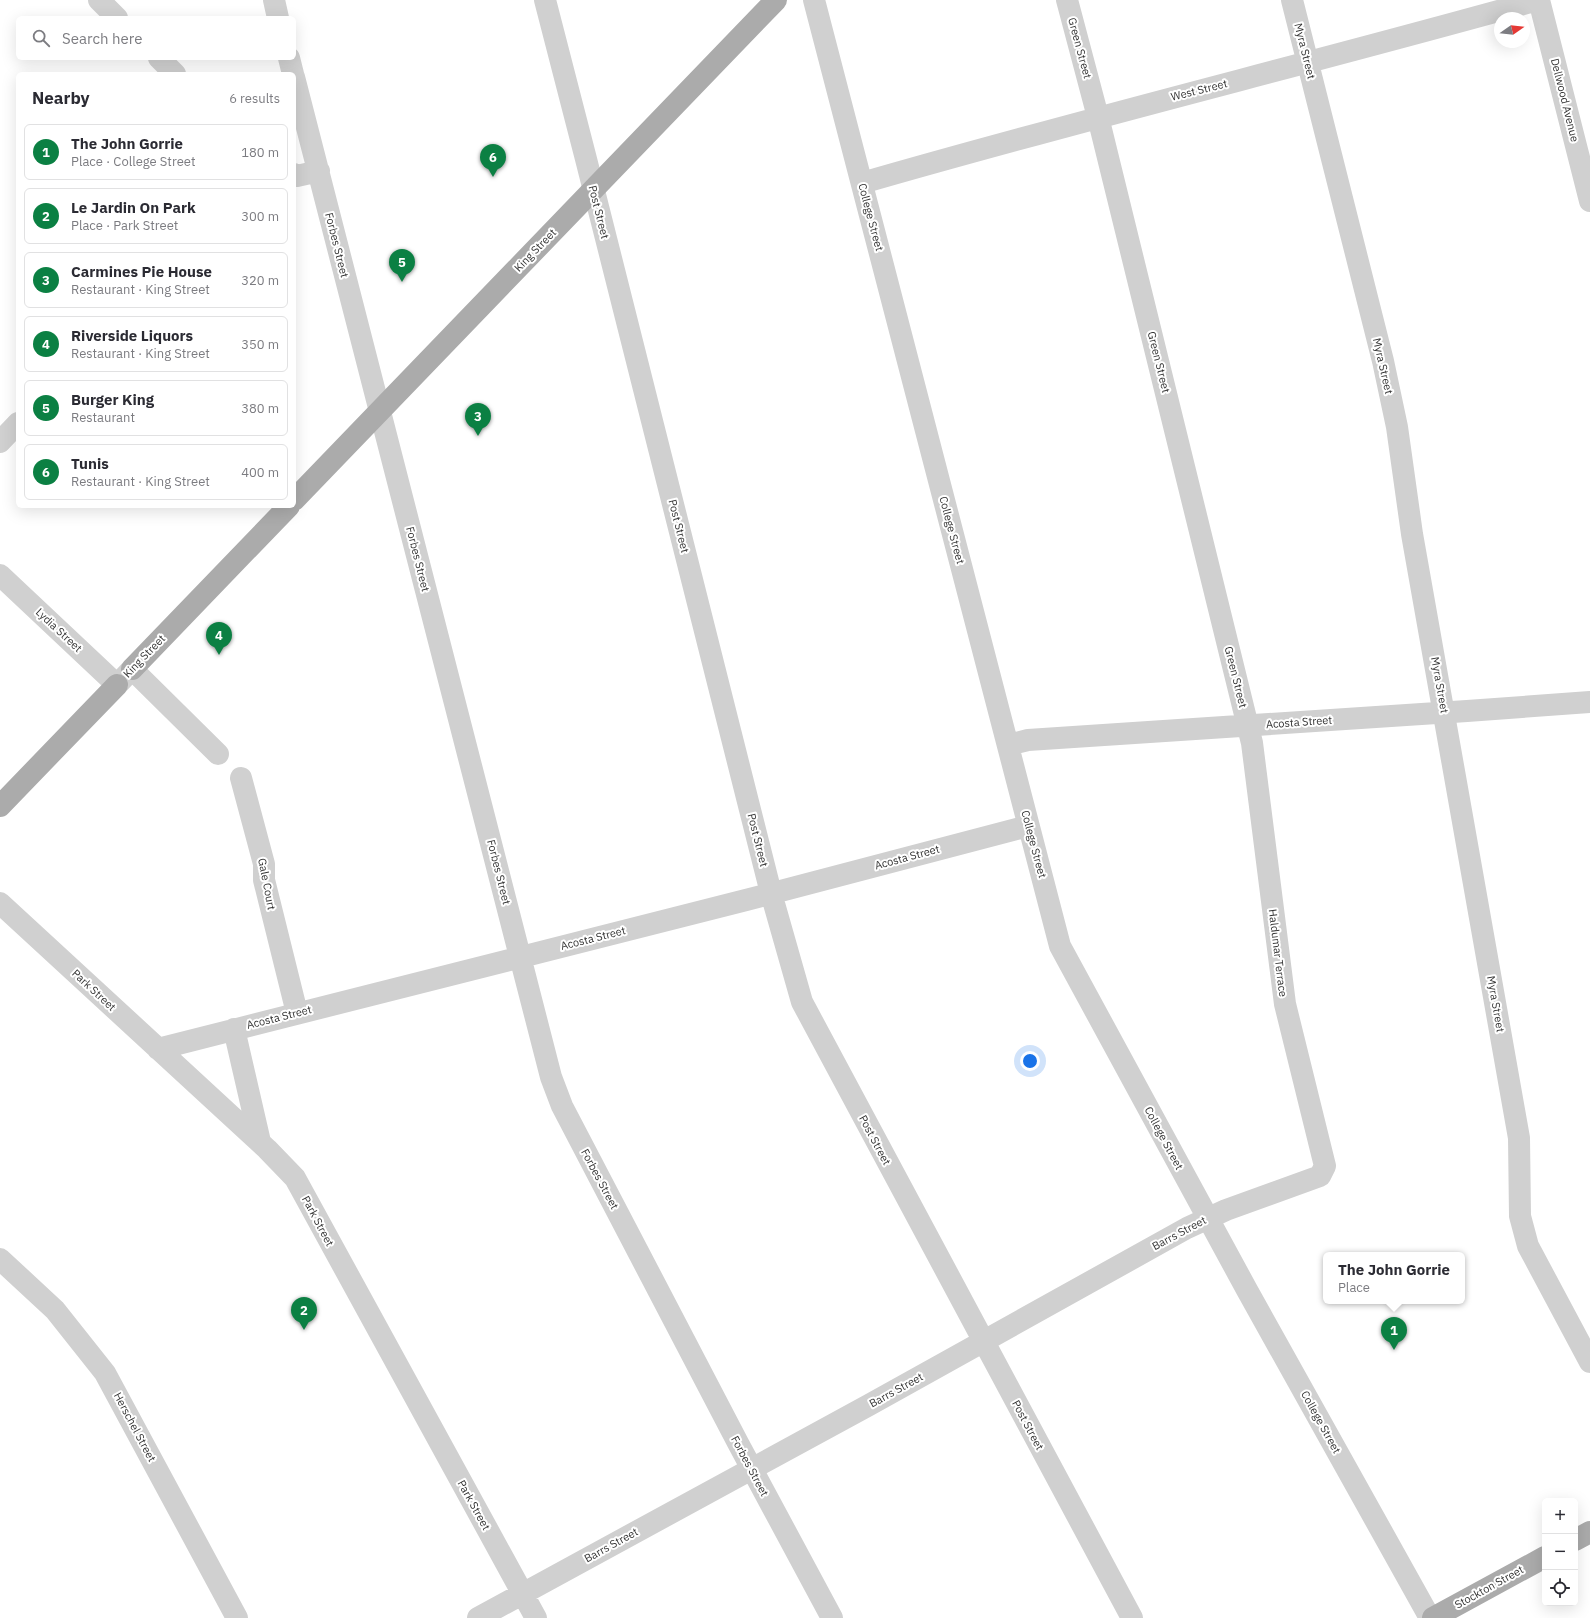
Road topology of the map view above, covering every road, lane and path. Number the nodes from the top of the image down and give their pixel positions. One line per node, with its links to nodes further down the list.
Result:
1 (99, 0): 9 (street)
2 (274, 0): 10 (street)
3 (545, 0): 21 (street, Post Street)
4 (776, 0): 21 (main road, King Street)
5 (814, 0): 20 (street, College Street)
6 (1068, 0): 17 (street, Green Street)
7 (1292, 0): 13 (street, Myra Street)
8 (1538, 0): 13 (street, West Street); 22 (street, Dellwood Avenue)
9 (116, 16)
10 (278, 16)
11 (161, 60): 14 (street)
12 (290, 60): 15 (street)
13 (1308, 62): 17 (street, West Street); 32 (street, Myra Street)
14 (173, 72)
15 (292, 72)
16 (296, 85): 18 (street, Forbes Street)
17 (1098, 116): 20 (street, West Street); 33 (street, Green Street)
18 (318, 171): 19 (street); 23 (street, Forbes Street)
19 (296, 175)
20 (862, 183): 34 (street, College Street)
21 (593, 189): 23 (main road, King Street); 39 (street, Post Street)
22 (1590, 201)
23 (380, 412): 26 (main road, King Street); 41 (street, Forbes Street)
24 (16, 425): 25 (street)
25 (0, 442)
26 (296, 498)
27 (287, 508): 29 (main road, King Street)
28 (0, 575): 30 (street, Lydia Street)
29 (132, 669): 30 (street, King Street); 35 (street)
30 (117, 685): 37 (main road, King Street)
31 (1590, 702): 32 (street, Acosta Street)
32 (1445, 713): 33 (street, Acosta Street); 50 (street, Myra Street)
33 (1248, 725): 34 (street, Acosta Street); 46 (street, Haldumar Terrace)
34 (1008, 745): 38 (street, College Street)
35 (218, 754)
36 (241, 778): 42 (street, Gale Court)
37 (0, 806)
38 (1028, 826): 39 (street, Acosta Street); 47 (street, College Street)
39 (771, 893): 41 (street, Acosta Street); 49 (street, Post Street)
40 (0, 903): 44 (street, Park Street)
41 (521, 956): 42 (street, Acosta Street); 51 (street, Forbes Street)
42 (297, 1013): 43 (street, Acosta Street)
43 (234, 1029): 44 (street, Acosta Street); 45 (street)
44 (158, 1049): 45 (street, Park Street)
45 (260, 1142): 55 (street, Park Street)
46 (1320, 1176): 47 (street, Barrs Street)
47 (1208, 1218): 49 (street, Barrs Street); 61 (street, College Street)
48 (0, 1259): 56 (street, Herschel Street)
49 (983, 1342): 51 (street, Barrs Street); 60 (street, Post Street)
50 (1590, 1362)
51 (752, 1468): 55 (street, Barrs Street); 59 (street, Forbes Street)
52 (1590, 1532): 53 (main road)
53 (1578, 1538)
54 (1542, 1559): 61 (main road, Stockton Street)
55 (523, 1593): 57 (street, Barrs Street); 58 (street, Park Street)
56 (237, 1618)
57 (478, 1618)
58 (536, 1618)
59 (832, 1618)
60 (1132, 1618)
61 (1431, 1618)

